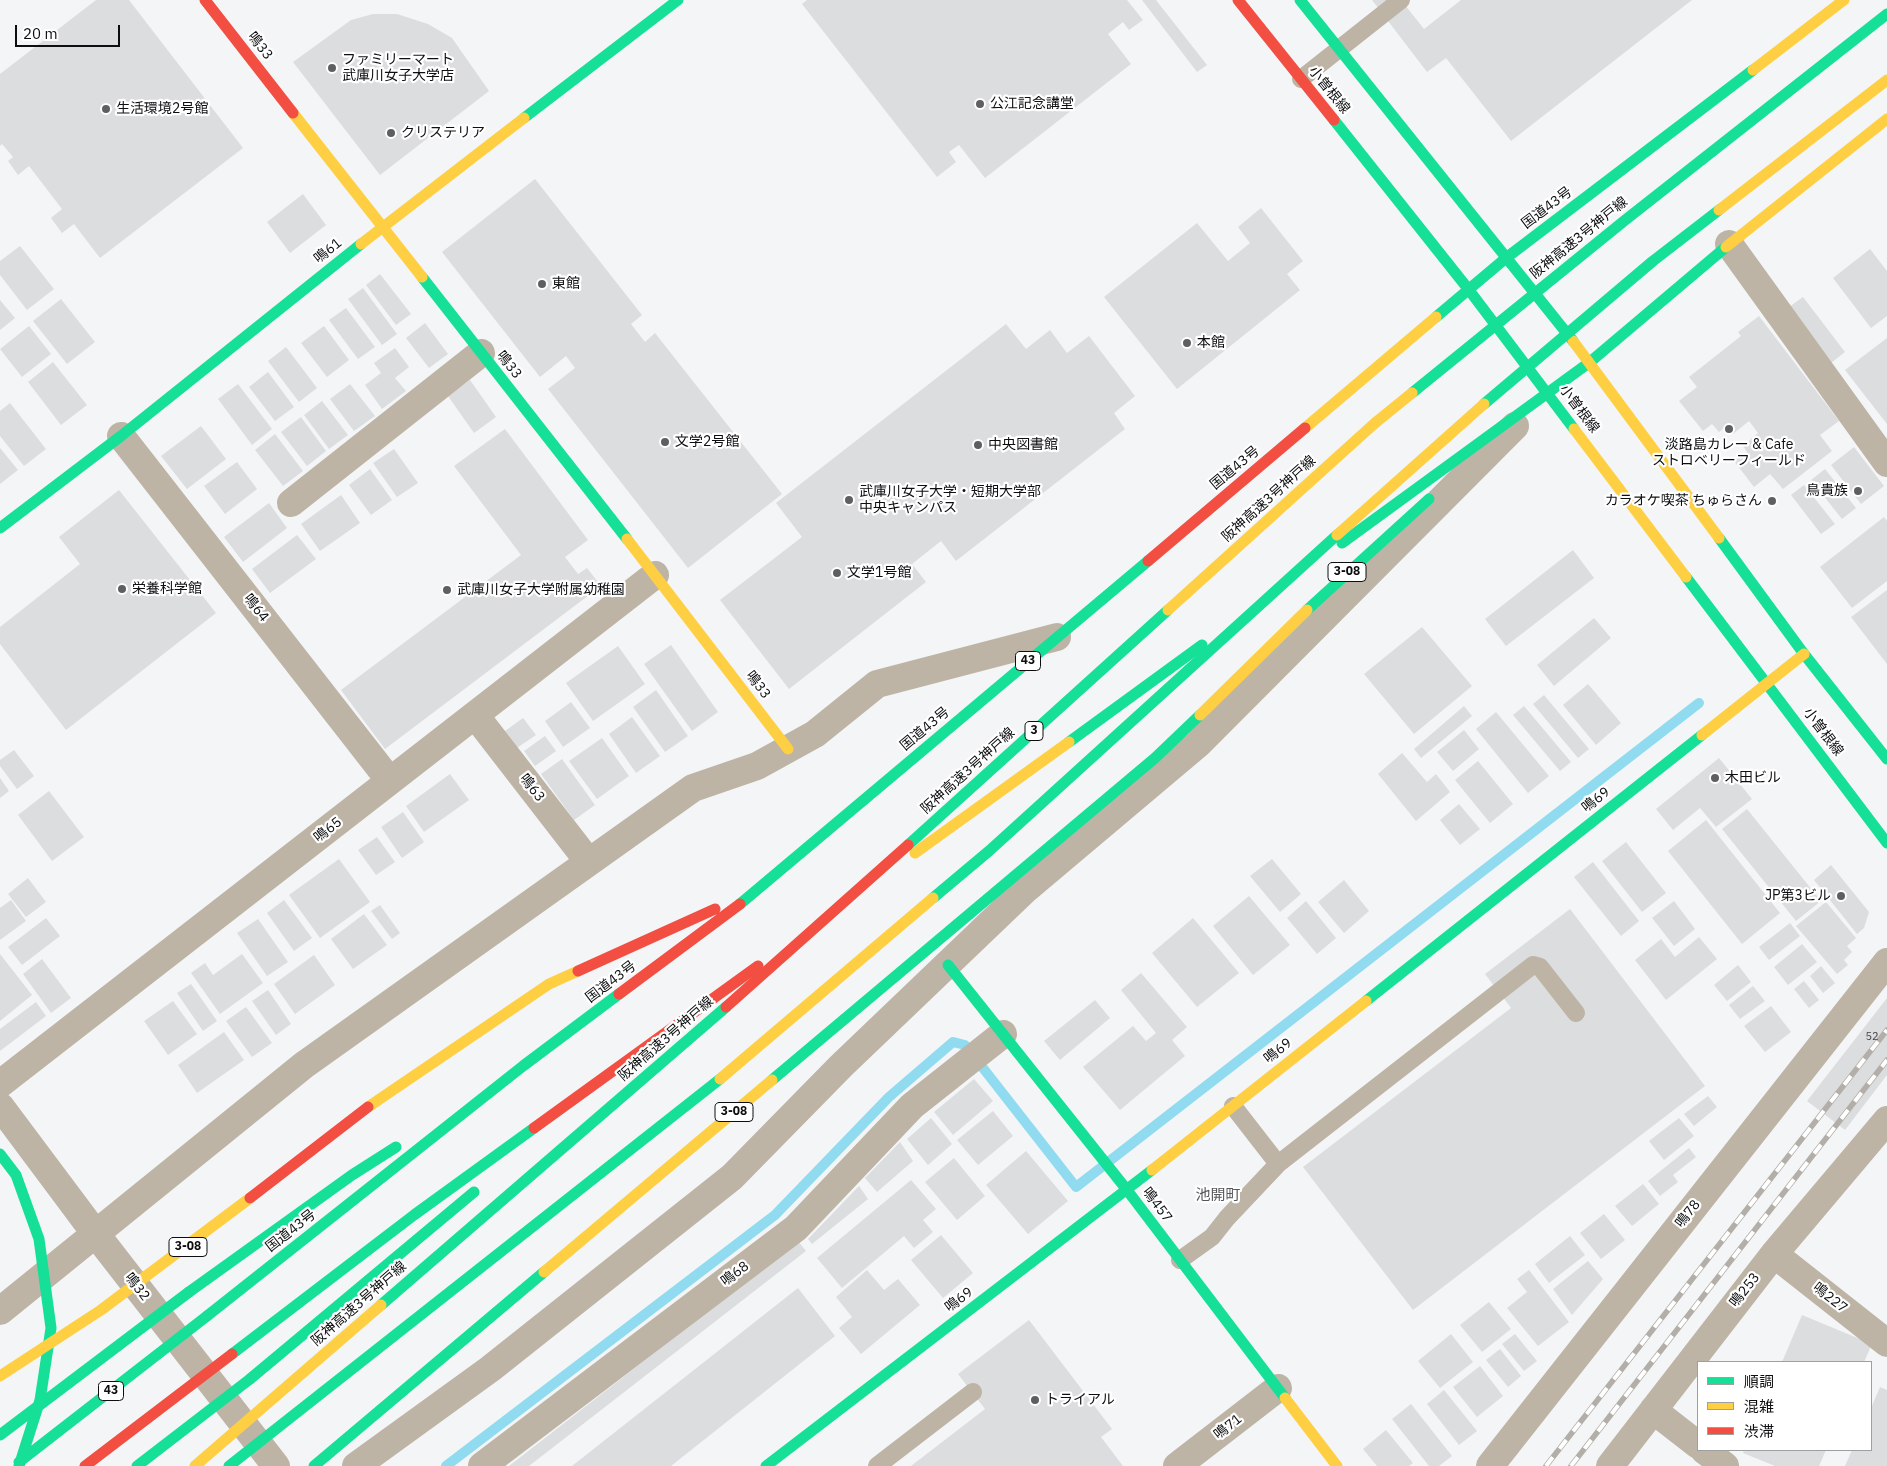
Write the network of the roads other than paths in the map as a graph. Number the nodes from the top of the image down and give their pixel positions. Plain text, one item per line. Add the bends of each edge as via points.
1 (205, 0) edge
2 (678, 0) edge
3 (1238, 0) edge
4 (1300, 0) edge
5 (1401, 0) edge
6 (1844, 0) edge
7 (1887, 14) edge
8 (1338, 49) junction
9 (1301, 80) junction
10 (1887, 80) edge
11 (1887, 119) edge
12 (382, 227) junction
13 (1729, 244) junction
14 (1506, 258) junction
15 (1469, 290) junction
16 (481, 353) junction
17 (1590, 362) junction
18 (1548, 394) junction
19 (121, 436) junction
20 (1887, 463) edge
21 (291, 503) dead end
22 (0, 528) edge
23 (655, 575) junction
24 (1057, 637) junction
25 (1804, 654) junction
26 (1767, 684) junction
27 (475, 715) junction
28 (788, 749) junction
29 (1887, 759) edge
30 (390, 781) junction
31 (1887, 843) edge
32 (588, 861) junction
33 (762, 887) junction
34 (1887, 962) edge
35 (948, 965) junction
36 (1576, 1012) dead end
37 (666, 1033) junction
38 (985, 1048) junction
39 (523, 1066) junction
40 (0, 1084) edge
41 (0, 1106) edge
42 (1232, 1106) junction
43 (1887, 1120) edge
44 (425, 1128) dead end
45 (409, 1138) dead end
46 (530, 1146) dead end
47 (0, 1154) edge
48 (1278, 1164) junction
49 (484, 1184) dead end
50 (1127, 1190) junction
51 (88, 1239) junction
52 (1774, 1254) junction
53 (1180, 1260) junction
54 (0, 1311) edge
55 (1887, 1343) edge
56 (0, 1376) edge
57 (1278, 1388) junction
58 (972, 1392) dead end
59 (1653, 1410) junction
60 (0, 1435) edge
61 (1697, 1444) edge
62 (1705, 1451) edge
63 (14, 1466) edge
64 (20, 1466) edge
65 (85, 1466) edge
66 (137, 1466) edge
67 (195, 1466) edge
68 (229, 1466) edge
69 (276, 1466) edge
70 (314, 1466) edge
71 (356, 1466) edge
72 (482, 1466) edge
73 (766, 1466) edge
74 (877, 1466) edge
75 (1177, 1466) edge
76 (1337, 1466) edge
77 (1490, 1466) edge
78 (1610, 1466) edge
79 (1725, 1466) edge

1 - 12 main road, 鳴33
2 - 12 main road, 鳴61
3 - 9 main road, 小曽根線
4 - 8 main road
5 - 8 lane
6 - 14 main road, 国道43号 / 43
7 - 67 main road, 阪神高速3号神戸線 / 3, bridge via 1375,423 786,956
8 - 9 lane
8 - 14 main road
9 - 15 main road, 小曽根線
10 - 68 main road, bridge via 1653,261 1432,448 989,851 725,1074
11 - 13 main road
12 - 16 main road, 鳴33
12 - 19 main road, 鳴61
13 - 17 main road
13 - 20 street
14 - 15 main road, 国道43号 / 43
14 - 17 main road
15 - 18 main road, 小曽根線
15 - 24 main road, 国道43号 / 43
16 - 21 street
16 - 23 main road, 鳴33
17 - 18 main road
17 - 25 main road
18 - 26 main road, 小曽根線
18 - 35 street via 1198,744 1026,889
18 - 37 main road
18 - 70 main road, 3-08 via 1350,569 1155,758
19 - 22 main road, 鳴61
19 - 30 street, 鳴64
23 - 27 street, 鳴65
23 - 28 main road, 鳴33
24 - 28 street via 878,684 815,734
24 - 33 main road, 国道43号 / 43
25 - 26 main road, 鳴69
25 - 29 main road
26 - 31 main road, 小曽根線
26 - 42 main road, 鳴69
27 - 30 street, 鳴65
27 - 32 street, 鳴63
28 - 32 street via 757,766 693,788
30 - 40 street, 鳴65
32 - 51 street via 304,1065
33 - 39 main road, 国道43号 / 43
33 - 56 main road, 3-08, bridge via 549,984 368,1107 178,1254 101,1310
34 - 77 street, 鳴78
35 - 38 main road, 鳴457
35 - 71 street via 841,1066 732,1177 490,1369
36 - 48 lane via 1540,967 1533,965
37 - 46 main road
37 - 65 main road, bridge via 414,1215
38 - 50 main road, 鳴457 via 1098,1154
38 - 72 street, 鳴68 via 912,1106 796,1228
39 - 44 main road
39 - 63 main road, 国道43号 / 43, bridge
41 - 51 street, 鳴32
42 - 48 lane
42 - 50 main road, 鳴69
43 - 52 street, 鳴253
45 - 60 main road, bridge via 189,1292
47 - 64 main road, bridge via 16,1175 39,1239 51,1328 40,1400
48 - 53 lane via 1212,1237
49 - 66 main road, bridge via 250,1379
50 - 53 main road, 鳴457
50 - 73 main road, 鳴69
51 - 54 street
51 - 69 street, 鳴32
52 - 55 street, 鳴227
52 - 59 street, 鳴253
53 - 57 main road, 鳴457
57 - 75 street, 鳴71
57 - 76 main road, 鳴457
58 - 74 lane
59 - 61 street
59 - 78 street, 鳴253
62 - 79 street

